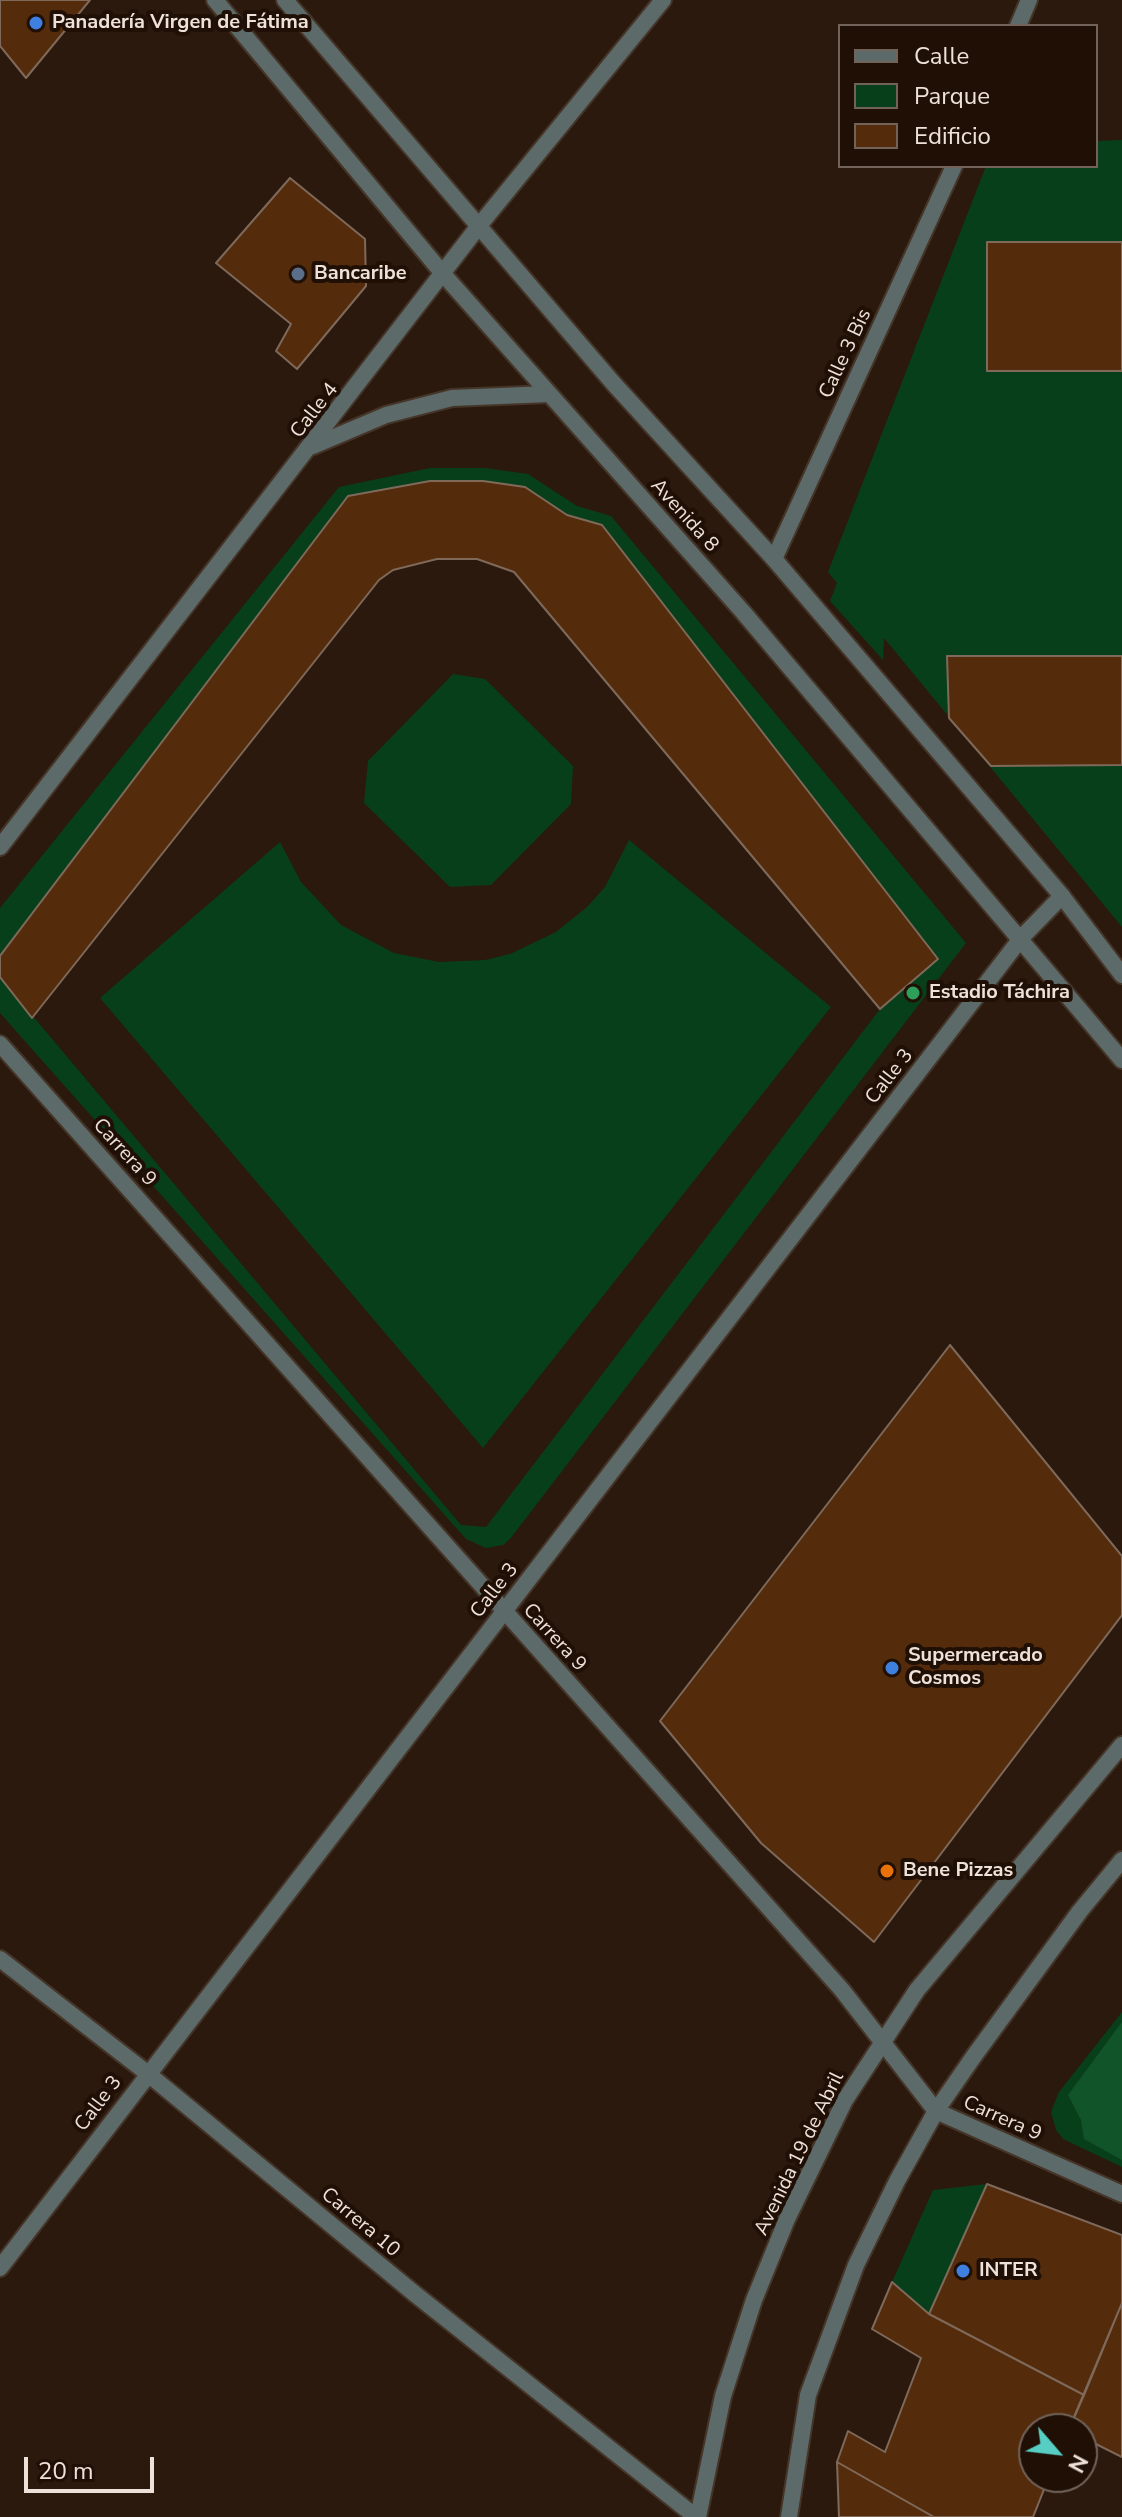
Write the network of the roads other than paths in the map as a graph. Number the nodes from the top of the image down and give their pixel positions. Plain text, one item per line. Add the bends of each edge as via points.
1 (215, 0) edge
2 (285, 0) edge
3 (663, 0) edge
4 (1029, 0) edge
5 (1019, 24) edge
6 (953, 168) edge
7 (478, 227) junction
8 (444, 275) junction
9 (549, 394) junction
10 (313, 446) junction
11 (774, 559) junction
12 (0, 847) edge
13 (1062, 896) junction
14 (1022, 937) junction
15 (1122, 975) edge
16 (0, 1044) edge
17 (1122, 1060) edge
18 (504, 1612) junction
19 (1122, 1745) edge
20 (1122, 1860) edge
21 (0, 1959) edge
22 (882, 2044) junction
23 (147, 2073) junction
24 (936, 2111) junction
25 (1122, 2194) edge
26 (0, 2268) edge
27 (697, 2517) edge
28 (789, 2517) edge

1 - 8 street, Avenida 8
2 - 7 street, Avenida 8
3 - 7 street, Calle 4
4 - 5 street
6 - 11 street, Calle 3 Bis
7 - 8 street, Calle 4
7 - 11 street, Avenida 8
8 - 9 street, Avenida 8
8 - 10 street, Calle 4
9 - 10 street via 452,398 386,415
9 - 14 street, Avenida 8
10 - 12 street, Calle 4
11 - 13 street, Avenida 8
13 - 14 street, Calle 3
13 - 15 street, Avenida 8
14 - 17 street, Avenida 8
14 - 18 street, Calle 3
16 - 18 street, Carrera 9
18 - 22 street, Carrera 9 via 842,1990
18 - 23 street, Calle 3
19 - 22 street, Avenida 19 de Abril via 917,1990
20 - 24 street
21 - 23 street, Carrera 10
22 - 24 street, Carrera 9
22 - 27 street, Avenida 19 de Abril via 845,2100 754,2300 723,2396
23 - 26 street, Calle 3
23 - 27 street, Carrera 10
24 - 25 street, Carrera 9
24 - 28 street via 856,2265 832,2326 808,2395

